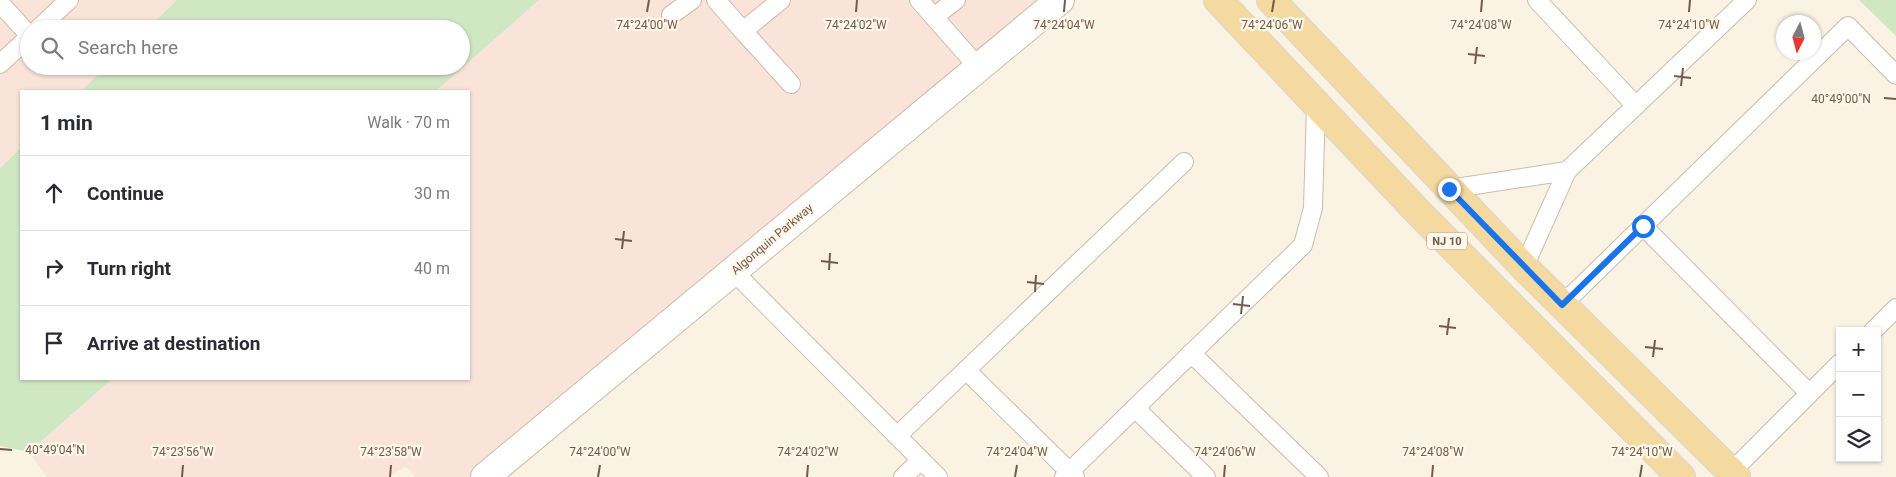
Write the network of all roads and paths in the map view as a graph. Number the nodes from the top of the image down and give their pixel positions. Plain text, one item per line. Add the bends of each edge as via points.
1 (69, 0) edge
2 (692, 0) edge
3 (716, 0) edge
4 (781, 0) edge
5 (919, 0) edge
6 (956, 0) edge
7 (1060, 0) edge
8 (1218, 0) edge
9 (1271, 0) edge
10 (1295, 0) edge
11 (1537, 0) edge
12 (1747, 0) edge
13 (0, 3) edge
14 (671, 15) dead end
15 (934, 17) junction
16 (48, 20) edge
17 (20, 26) edge
18 (743, 31) junction
19 (20, 45) edge
20 (1318, 51) junction
21 (0, 64) edge
22 (978, 67) junction
23 (1896, 75) edge
24 (791, 84) dead end
25 (1316, 105) junction
26 (1636, 106) junction
27 (1184, 162) dead end
28 (1567, 171) junction
29 (1449, 189) junction
30 (1643, 226) junction
31 (1524, 267) junction
32 (733, 271) junction
33 (1562, 305) junction
34 (1896, 308) edge
35 (1876, 327) edge
36 (1191, 353) junction
37 (1836, 367) edge
38 (966, 370) junction
39 (1809, 393) junction
40 (1135, 408) junction
41 (897, 436) junction
42 (921, 460) junction
43 (1733, 474) edge
44 (1069, 475) edge
45 (484, 477) edge
46 (903, 477) edge
47 (938, 477) edge
48 (1206, 477) edge
49 (1319, 477) edge
50 (1681, 477) edge

1 - 16 lane
2 - 14 lane
3 - 18 lane
4 - 18 lane
5 - 15 lane
6 - 15 lane
7 - 22 street, Algonquin Parkway
8 - 25 main road, NJ 10
9 - 20 main road, NJ 10
10 - 20 main road
11 - 26 lane
12 - 26 lane
13 - 17 lane
15 - 22 lane
18 - 24 lane
19 - 21 lane
20 - 29 main road, NJ 10
22 - 32 street, Algonquin Parkway
23 - 30 lane via 1848,26
25 - 36 lane via 1313,208 1303,245
25 - 50 main road, NJ 10
26 - 28 lane
27 - 38 lane
28 - 29 lane
28 - 31 lane
29 - 31 main road, NJ 10
30 - 33 lane
30 - 39 lane
31 - 33 main road, NJ 10
32 - 41 lane
32 - 45 street, Algonquin Parkway
33 - 43 main road, NJ 10
34 - 35 lane
36 - 40 lane
36 - 49 lane
37 - 39 lane
38 - 41 lane
38 - 44 lane
39 - 43 lane
40 - 44 lane
40 - 48 lane
41 - 42 lane
42 - 46 lane
42 - 47 lane

